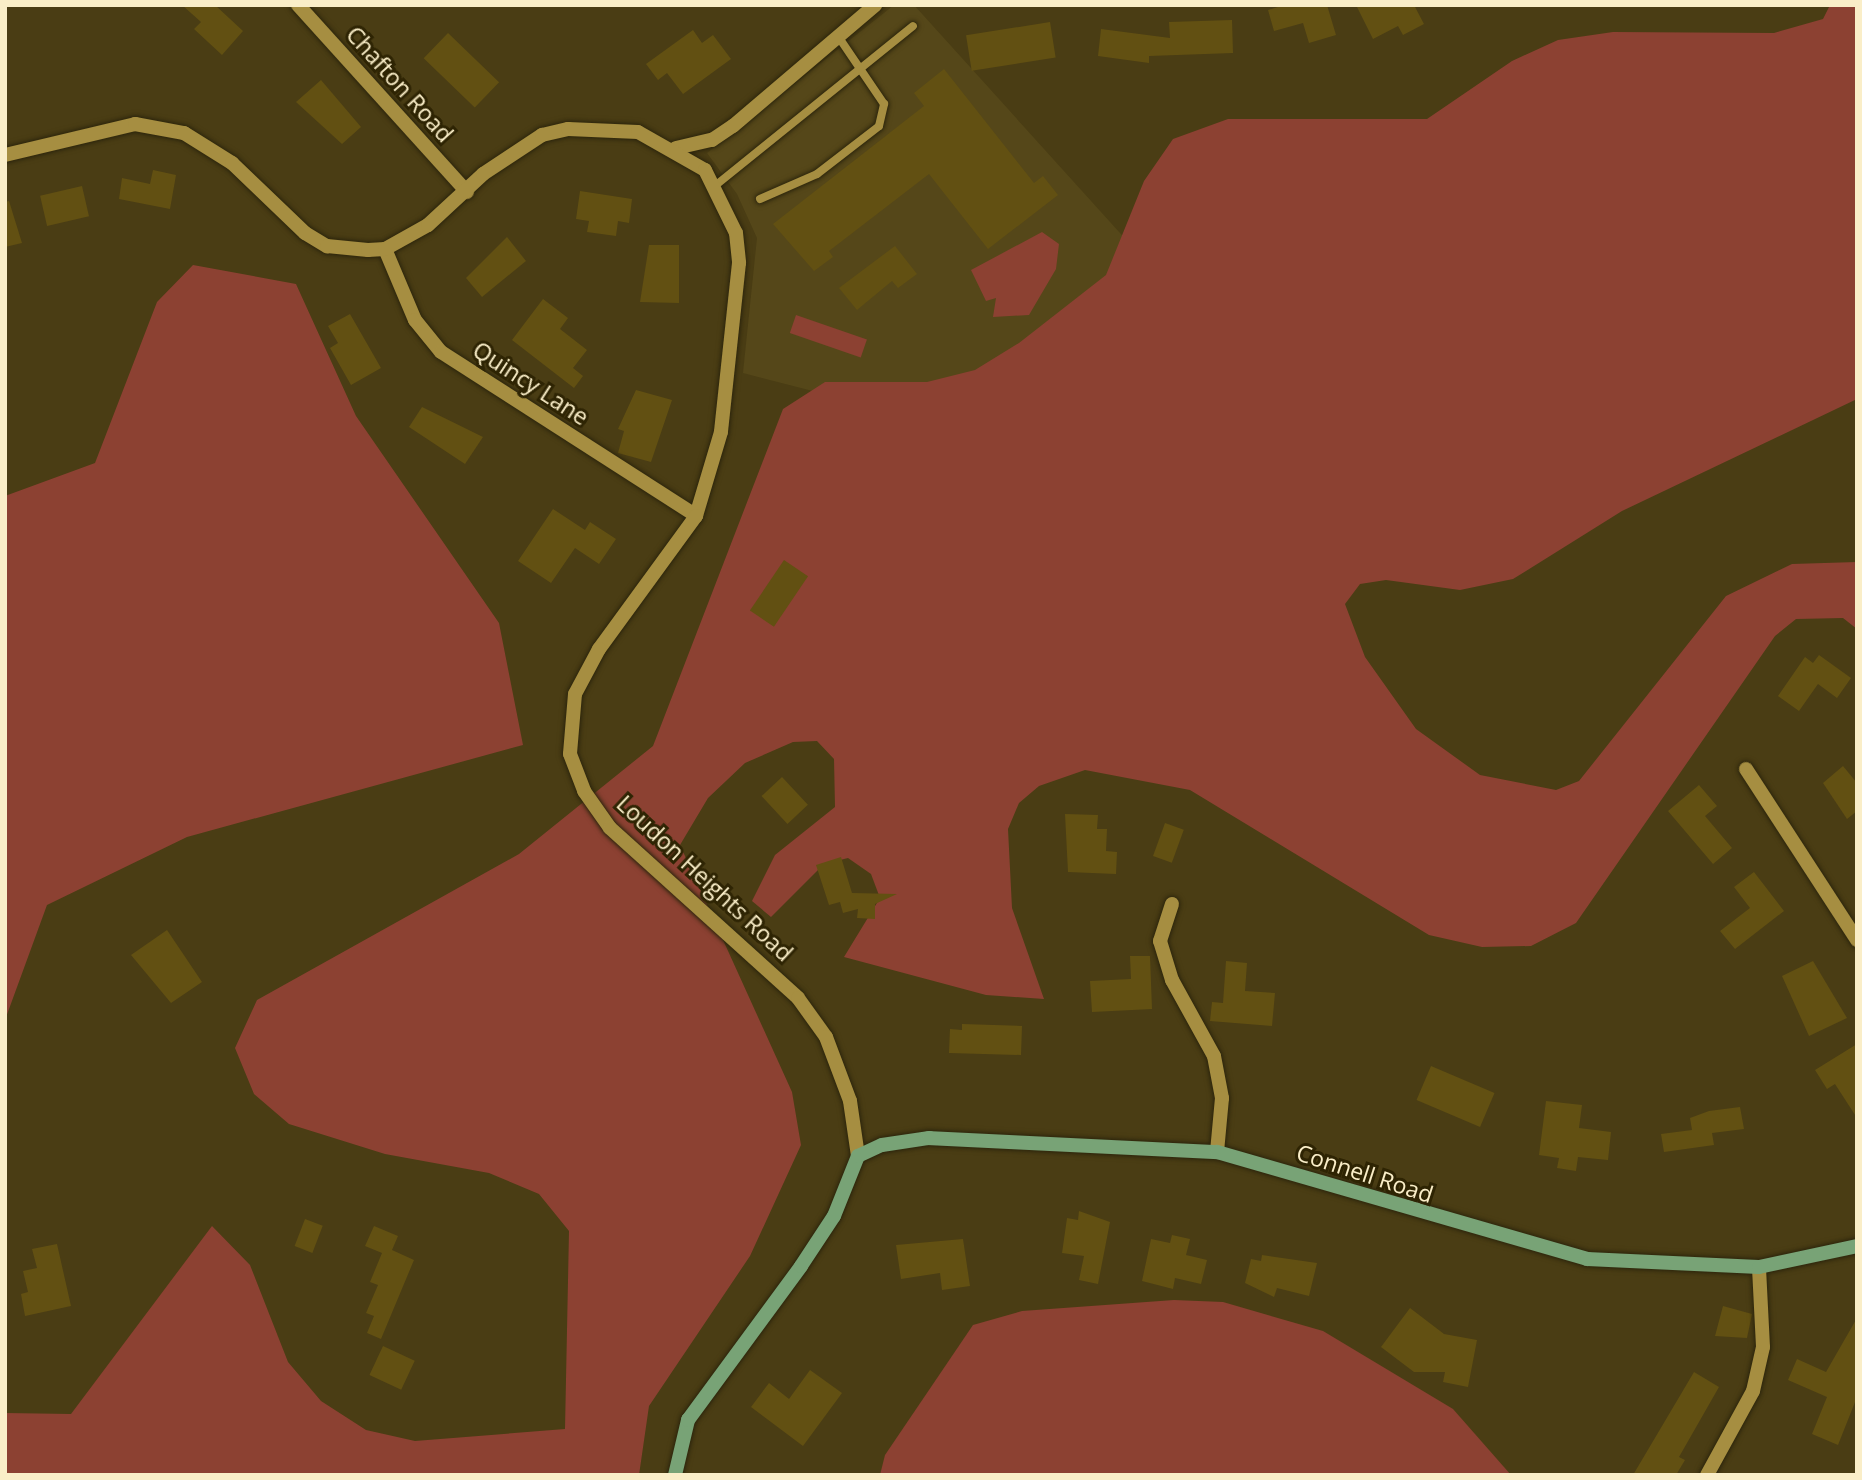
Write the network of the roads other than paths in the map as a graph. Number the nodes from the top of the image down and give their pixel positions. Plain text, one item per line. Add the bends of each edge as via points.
1 (298, 5) edge
2 (875, 5) edge
3 (913, 26) dead end
4 (840, 39) junction
5 (861, 68) junction
6 (676, 148) junction
7 (5, 155) edge
8 (716, 185) junction
9 (467, 192) junction
10 (760, 199) dead end
11 (385, 249) junction
12 (695, 516) junction
13 (1746, 769) dead end
14 (1172, 904) dead end
15 (1857, 940) edge
16 (1217, 1153) junction
17 (858, 1156) junction
18 (1857, 1246) edge
19 (1759, 1267) junction
20 (675, 1475) edge
21 (1707, 1475) edge

1 - 9 street, Chafton Road
2 - 4 street
3 - 5 lane
4 - 5 lane
4 - 6 street via 712,141
5 - 8 lane
5 - 10 lane via 884,104 879,126 817,174
6 - 8 street, Loudon Heights Road
6 - 9 street, Loudon Heights Road via 638,132 568,129 542,135 483,174
7 - 11 street via 135,124 184,133 232,163 327,246
8 - 12 street, Loudon Heights Road via 736,233 739,263 721,432
9 - 11 street, Loudon Heights Road
11 - 12 street, Quincy Lane via 415,320 441,352
12 - 17 street, Loudon Heights Road via 598,649 575,694 570,754 584,791 610,828 799,998 831,1049 850,1101
13 - 15 street
14 - 16 street via 1160,941 1172,980 1214,1056 1223,1098
16 - 17 main road, Connell Road via 929,1138 882,1145
16 - 19 main road, Connell Road via 1587,1259
17 - 20 main road via 834,1216 802,1266 688,1420
18 - 19 main road, Connell Road
19 - 21 street via 1763,1348 1753,1391

